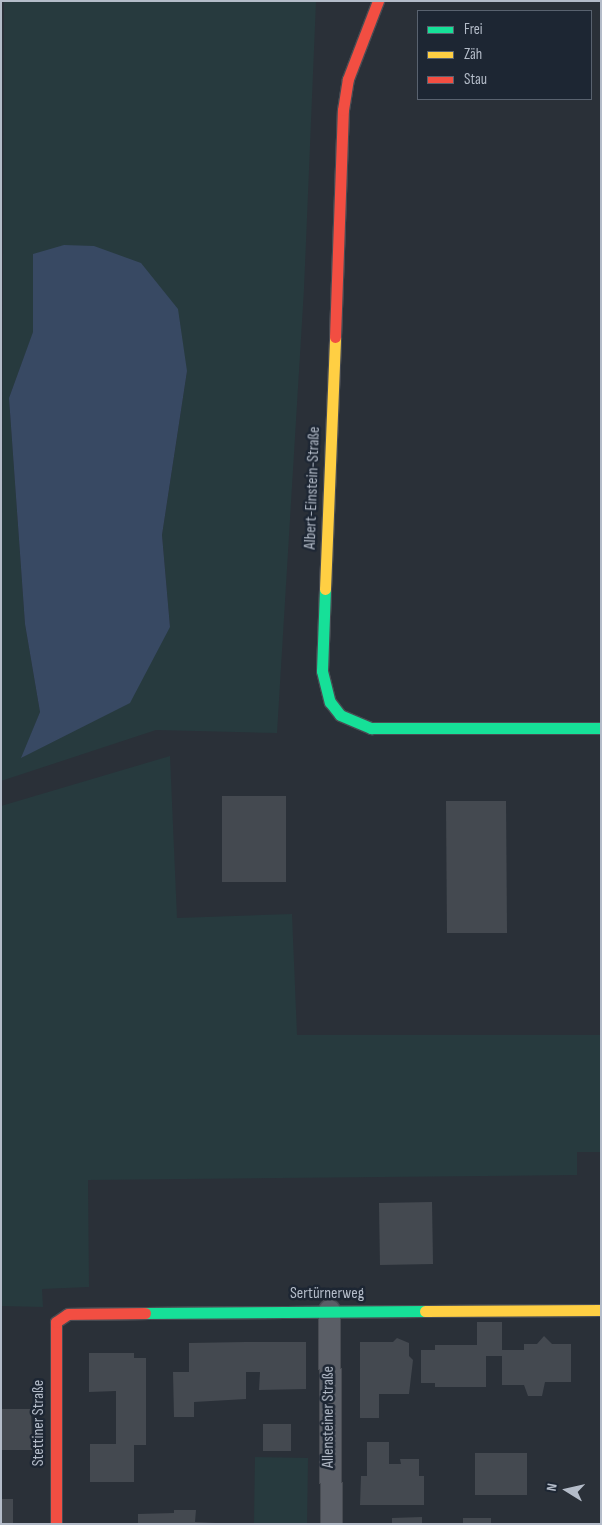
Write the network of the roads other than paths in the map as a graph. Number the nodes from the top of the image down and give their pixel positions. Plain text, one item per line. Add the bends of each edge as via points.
1 (378, 1) edge
2 (601, 728) edge
3 (329, 1310) junction
4 (601, 1310) edge
5 (601, 1321) edge
6 (56, 1322) joint
7 (56, 1524) edge
8 (331, 1524) edge

1 - 2 street, Albert-Einstein-Straße via 348,79 342,118 322,671 330,702 340,715 371,728
3 - 4 street, Sertürnerweg
3 - 6 street, Sertürnerweg via 68,1314
3 - 8 street, Allensteiner Straße
4 - 5 street
6 - 7 street, Stettiner Straße

